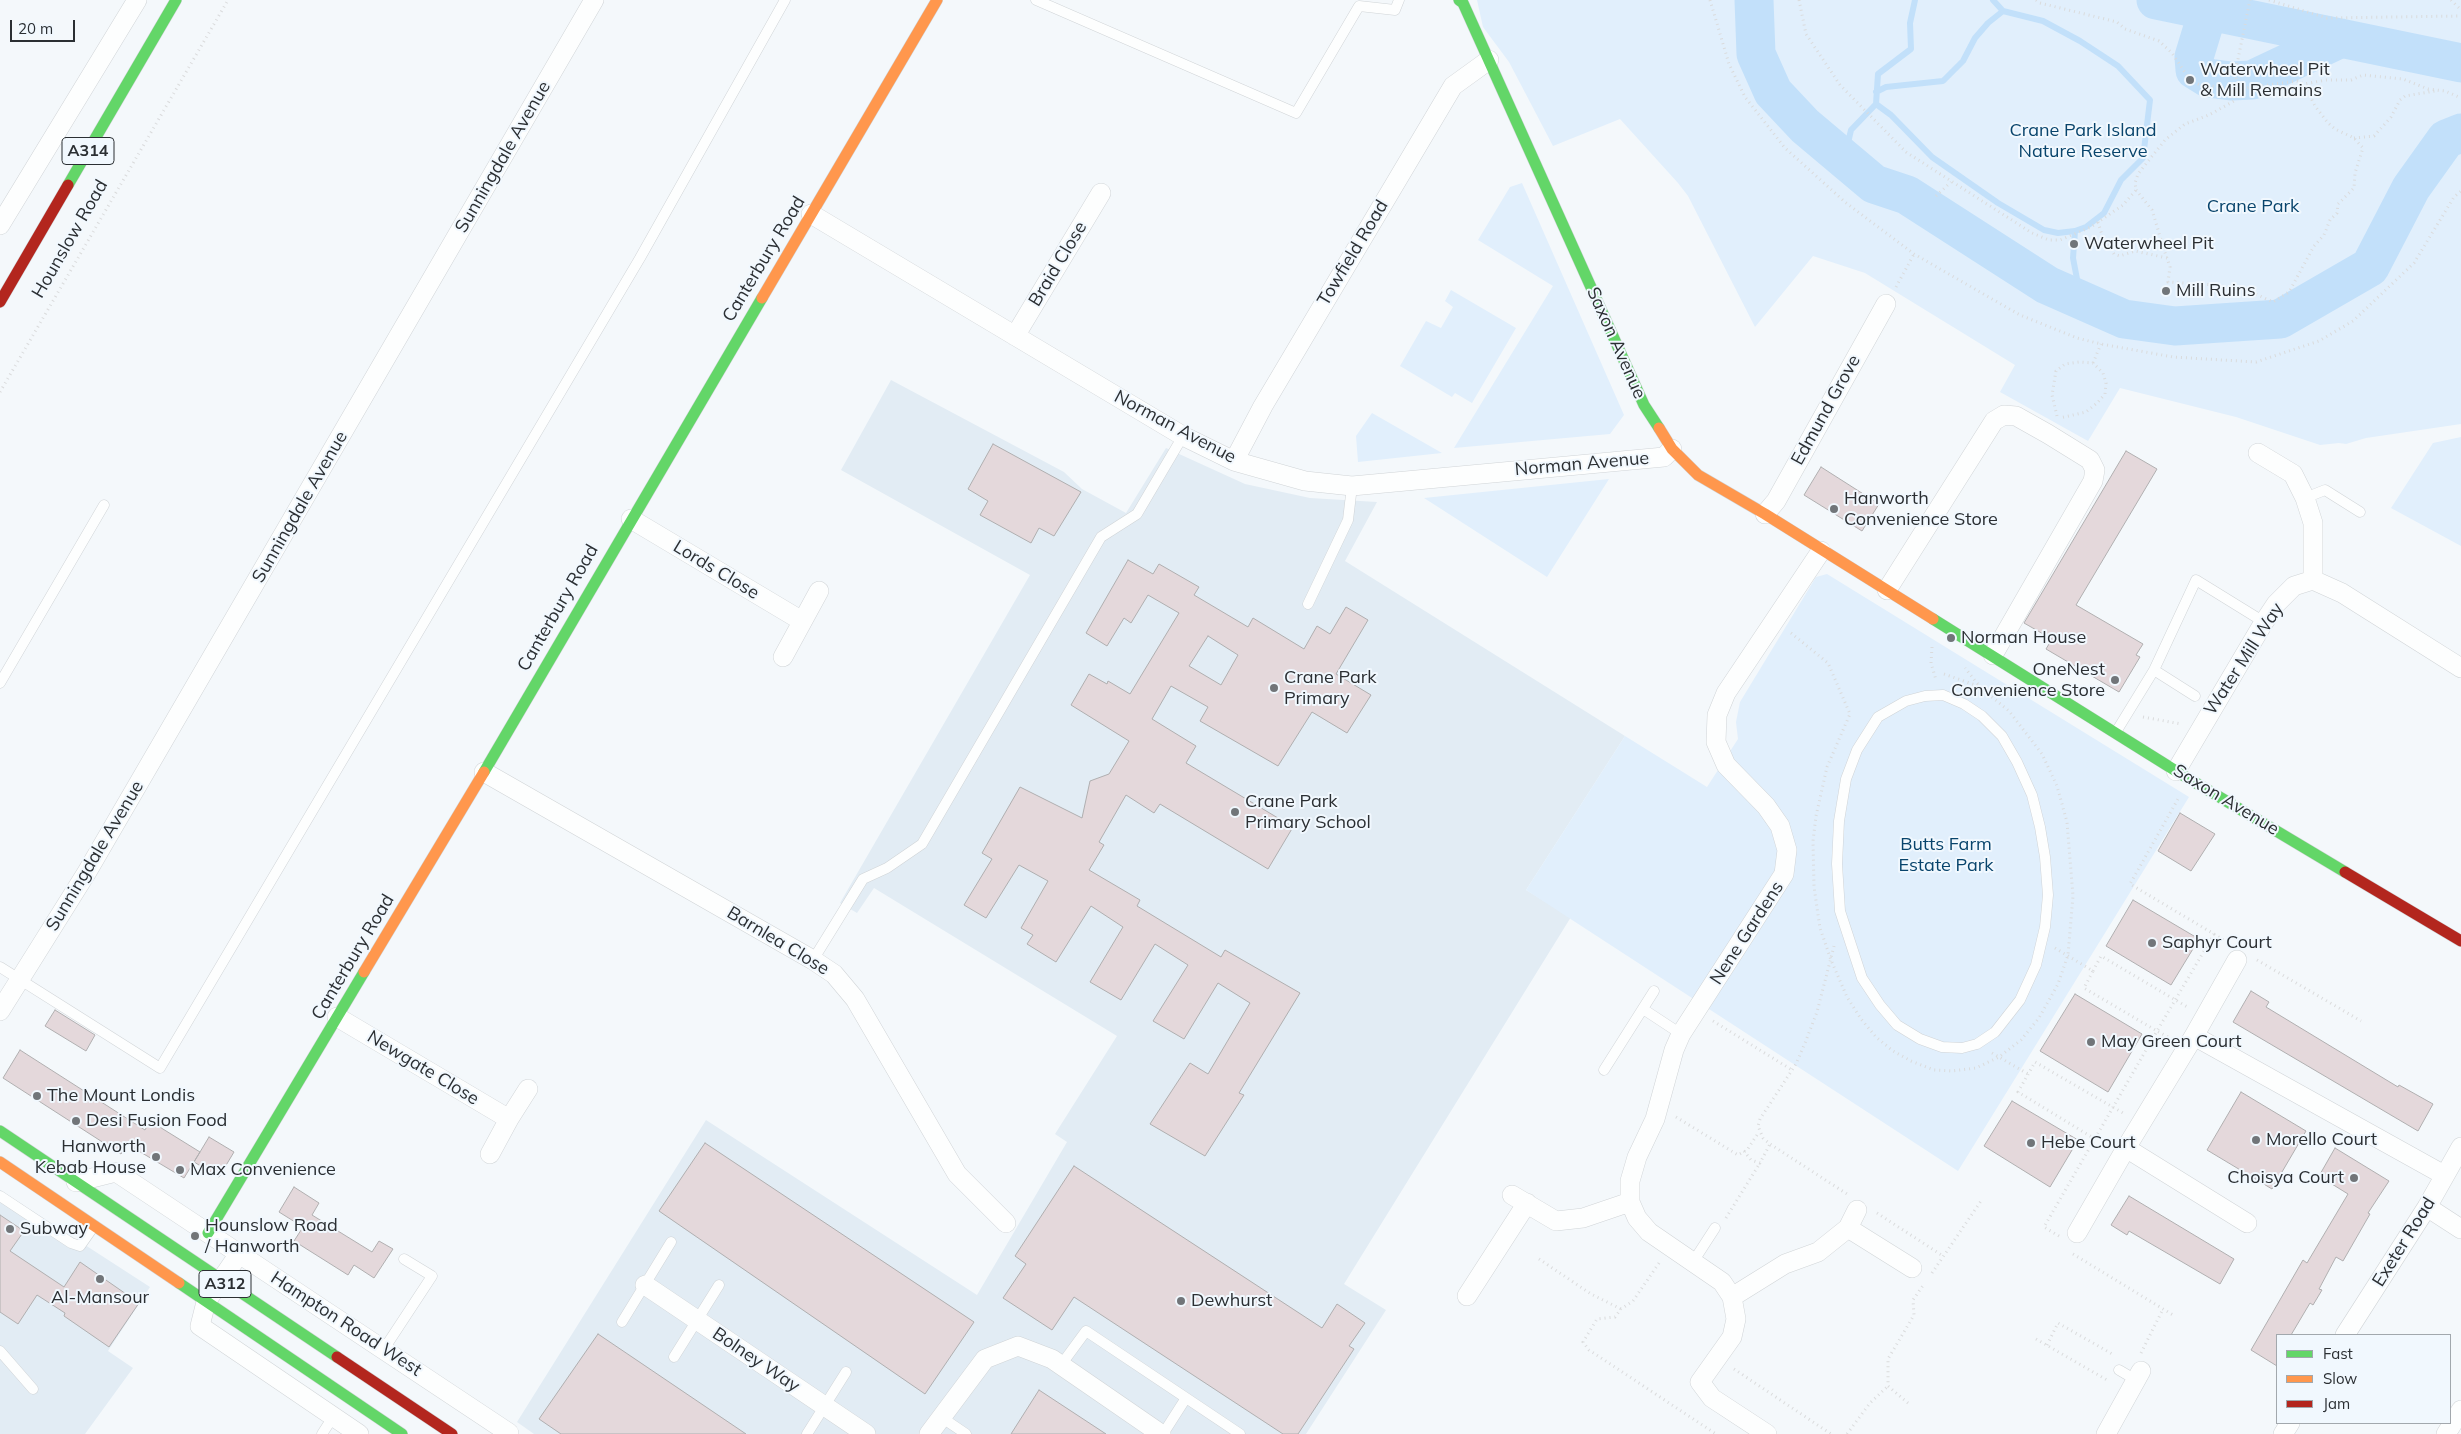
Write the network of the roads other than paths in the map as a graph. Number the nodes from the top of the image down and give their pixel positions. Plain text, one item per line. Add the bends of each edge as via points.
1 (137, 0) edge
2 (176, 0) edge
3 (594, 0) edge
4 (785, 0) edge
5 (937, 0) edge
6 (1036, 0) edge
7 (1398, 0) edge
8 (1459, 0) edge
9 (1490, 60) junction
10 (1101, 193) dead end
11 (811, 214) junction
12 (0, 224) edge
13 (0, 302) edge
14 (1886, 304) road end
15 (1015, 336) junction
16 (1183, 436) junction
17 (1672, 449) junction
18 (2258, 453) dead end
19 (1234, 461) junction
20 (1352, 486) junction
21 (2305, 498) junction
22 (104, 505) dead end
23 (2360, 512) dead end
24 (1765, 514) junction
25 (631, 519) junction
26 (1821, 550) junction
27 (2312, 580) junction
28 (1887, 590) junction
29 (819, 591) dead end
30 (1308, 604) dead end
31 (802, 621) junction
32 (2264, 622) junction
33 (1993, 655) junction
34 (783, 657) dead end
35 (2461, 668) edge
36 (2154, 670) junction
37 (0, 683) edge
38 (2195, 696) dead end
39 (2115, 733) junction
40 (484, 772) junction
41 (2183, 775) junction
42 (2461, 941) edge
43 (2242, 955) road end
44 (813, 960) junction
45 (0, 968) edge
46 (20, 979) junction
47 (1654, 991) dead end
48 (1643, 1009) junction
49 (0, 1011) edge
50 (337, 1017) junction
51 (1681, 1034) junction
52 (2191, 1042) junction
53 (1976, 1044) joint
54 (1604, 1070) dead end
55 (528, 1089) dead end
56 (509, 1119) junction
57 (0, 1131) edge
58 (2461, 1147) edge
59 (2126, 1148) junction
60 (490, 1154) dead end
61 (0, 1162) edge
62 (2444, 1175) junction
63 (76, 1182) junction
64 (0, 1196) edge
65 (1630, 1202) junction
66 (1860, 1205) road end
67 (2427, 1207) junction
68 (2247, 1222) dead end
69 (1006, 1223) dead end
70 (94, 1226) junction
71 (1715, 1228) road end
72 (1848, 1228) junction
73 (2461, 1229) edge
74 (208, 1233) junction
75 (2074, 1238) road end
76 (670, 1242) dead end
77 (240, 1254) junction
78 (404, 1259) dead end
79 (1693, 1262) junction
80 (1912, 1268) dead end
81 (220, 1281) junction
82 (645, 1285) junction
83 (719, 1285) dead end
84 (1467, 1296) dead end
85 (1732, 1297) junction
86 (206, 1302) junction
87 (697, 1320) junction
88 (622, 1322) dead end
89 (2347, 1334) edge
90 (384, 1349) junction
91 (0, 1351) edge
92 (674, 1357) dead end
93 (1061, 1365) junction
94 (2118, 1370) dead end
95 (846, 1372) dead end
96 (2135, 1382) joint
97 (33, 1390) dead end
98 (1186, 1398) junction
99 (824, 1406) junction
100 (2461, 1410) edge
101 (333, 1416) junction
102 (942, 1417) junction
103 (509, 1433) edge
104 (322, 1434) edge
105 (359, 1434) edge
106 (402, 1434) edge
107 (452, 1434) edge
108 (807, 1434) edge
109 (866, 1434) edge
110 (929, 1434) edge
111 (966, 1434) edge
112 (1162, 1434) edge
113 (1240, 1434) edge
114 (1767, 1434) edge
115 (2106, 1434) edge
116 (2446, 1434) edge

1 - 12 street
2 - 13 street, Hounslow Road / A314
3 - 46 street, Sunningdale Avenue via 88,872
4 - 46 lane via 640,258 160,1068
5 - 11 street, Canterbury Road
6 - 7 lane via 1296,113 1359,6 1395,10
8 - 9 street, Saxon Avenue
9 - 17 street, Saxon Avenue via 1644,404
9 - 19 street, Towfield Road via 1453,86 1263,406
10 - 15 street, Braid Close
11 - 15 street, Norman Avenue
11 - 25 street, Canterbury Road
14 - 24 street, Edmund Grove via 1776,501
15 - 16 street, Norman Avenue
16 - 19 street, Norman Avenue
16 - 44 lane via 1137,514 1101,537 922,844 888,868 863,879
17 - 20 street, Norman Avenue via 1659,457
17 - 24 street, Saxon Avenue via 1698,475
18 - 21 street via 2293,474
19 - 20 street, Norman Avenue via 1305,482
20 - 30 lane via 1348,520
21 - 23 lane via 2325,490
21 - 27 street via 2313,523
22 - 37 lane
24 - 26 street, Saxon Avenue
25 - 31 street, Lords Close
25 - 40 street, Canterbury Road
26 - 28 street, Saxon Avenue
26 - 51 street, Nene Gardens via 1726,693 1717,715 1716,742 1726,766 1766,806 1780,826 1787,850 1784,874
27 - 32 street, Water Mill Way via 2294,586
27 - 35 street via 2342,593
28 - 33 street, Saxon Avenue
28 - 33 street via 1994,421 2004,415 2016,416 2048,434 2090,460 2095,470 2093,481
29 - 31 street
31 - 34 street
32 - 36 lane via 2196,580
32 - 41 street, Water Mill Way via 2199,729
33 - 39 street, Saxon Avenue
36 - 38 lane
36 - 39 lane
39 - 41 street, Saxon Avenue
40 - 44 street, Barnlea Close
40 - 50 street, Canterbury Road
41 - 42 street, Saxon Avenue
43 - 52 street
44 - 69 street, Barnlea Close via 834,974 855,998 958,1174
45 - 46 lane
46 - 49 street, Sunningdale Avenue
47 - 48 lane
48 - 51 lane
48 - 54 lane
50 - 56 street, Newgate Close
50 - 74 street, Canterbury Road
51 - 65 street, Nene Gardens via 1655,1119 1632,1173
52 - 59 street
52 - 62 street
53 - 53 lane via 1962,1048 1942,1047 1920,1039 1897,1024 1862,978 1840,911 1839,821 1846,779 1857,750 1878,717 1906,701 1925,696 1940,695 1970,708 2002,736 2032,796 2045,856 2048,895 2036,964 2020,1000 1995,1032
55 - 56 street
56 - 60 street
57 - 63 street, Hampton Road West / A312
58 - 62 street, Exeter Road
59 - 68 street
59 - 75 street
61 - 70 street, A312
62 - 67 street, Exeter Road
63 - 74 street, Hampton Road West via 116,1172
63 - 81 street, Hampton Road West / A312
64 - 70 lane via 70,1244 80,1246
65 - 79 street via 1637,1218 1649,1232
65 - 84 street via 1582,1218 1556,1222 1519,1199
66 - 72 street
67 - 73 street
67 - 89 street, Exeter Road
70 - 86 street, A312
71 - 79 lane
72 - 80 street
72 - 85 street via 1818,1252 1785,1264
74 - 77 street, Hampton Road West
76 - 82 lane
77 - 81 street
77 - 90 street, Hampton Road West
78 - 90 lane via 432,1276
79 - 85 street via 1722,1282
81 - 86 street
81 - 107 street, Hampton Road West / A312
82 - 87 street, Bolney Way
82 - 88 lane
83 - 87 lane
85 - 114 street via 1736,1319 1732,1337 1700,1382 1712,1398
86 - 101 street via 200,1326
86 - 106 street, A312
87 - 92 lane
87 - 99 street, Bolney Way
90 - 103 street, Hampton Road West
91 - 97 lane
93 - 98 lane via 1086,1331
93 - 102 street via 1018,1346 985,1359
93 - 112 street
94 - 96 lane
95 - 99 lane
96 - 115 street
98 - 112 lane
98 - 113 lane
99 - 108 lane
99 - 109 street, Bolney Way
100 - 116 street
101 - 104 lane
101 - 105 street
102 - 110 street
102 - 111 lane

